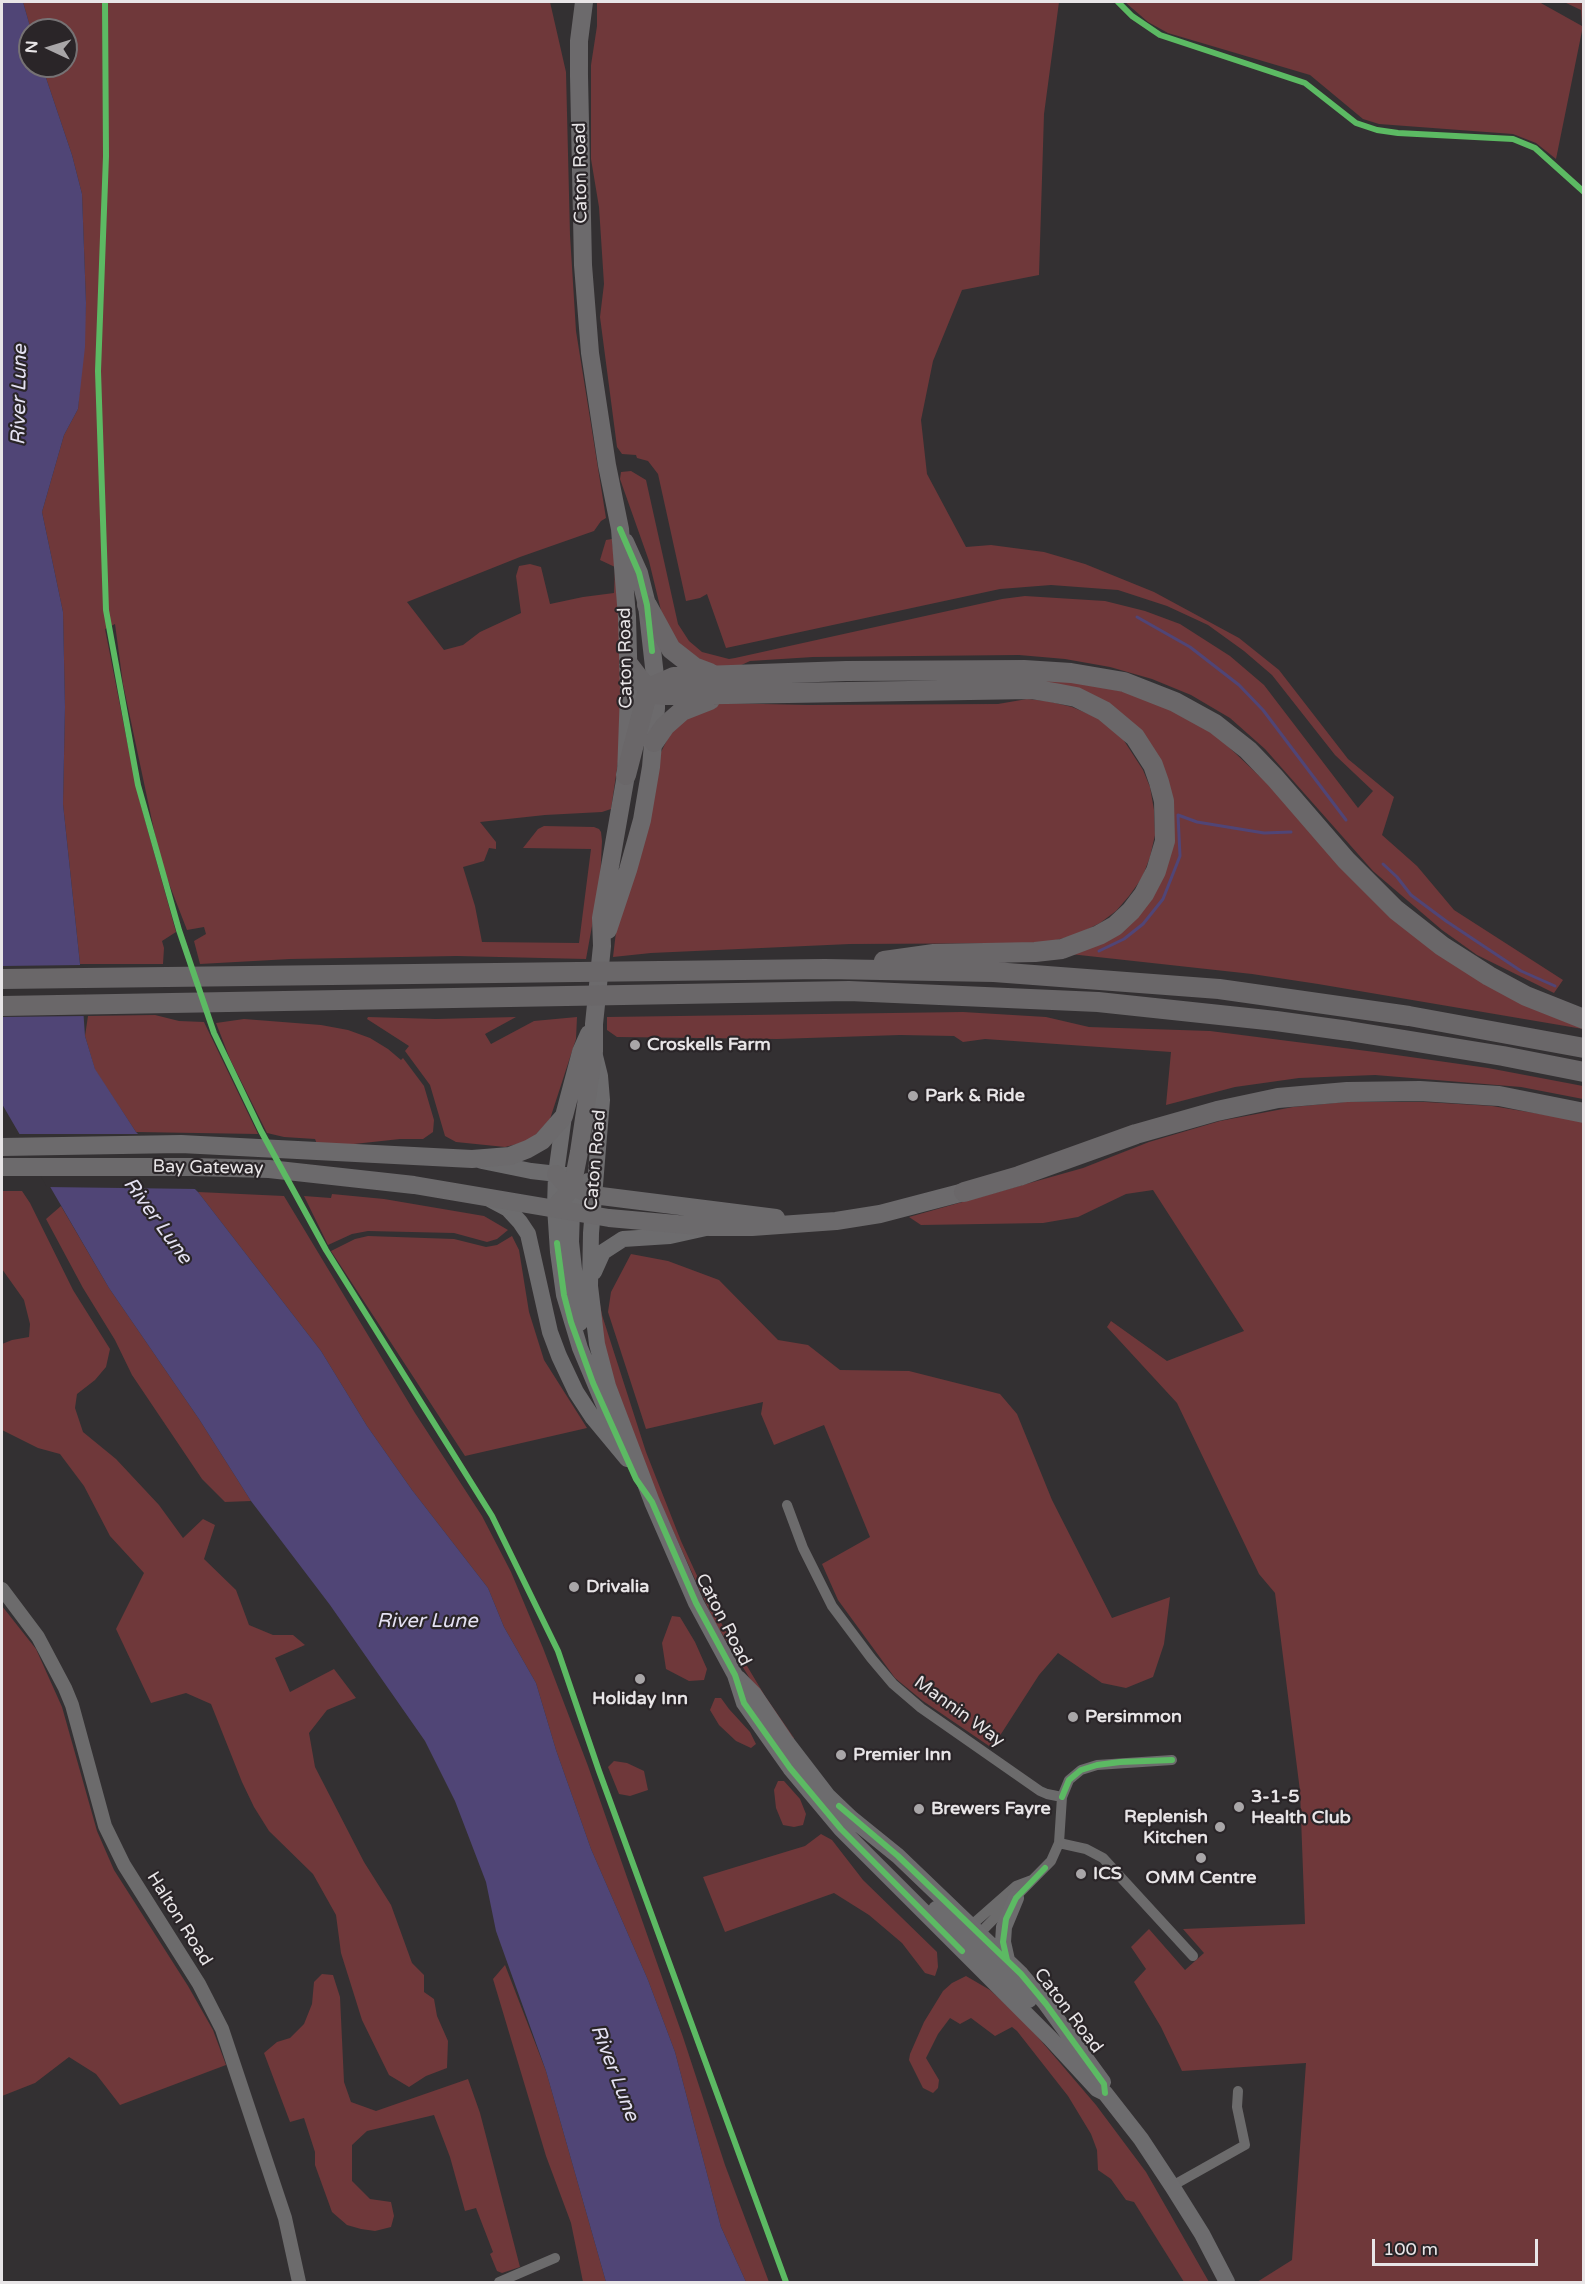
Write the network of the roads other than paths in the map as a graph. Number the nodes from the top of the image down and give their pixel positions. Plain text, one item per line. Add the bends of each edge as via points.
1 (584, 2) edge
2 (620, 530) junction
3 (647, 605) junction
4 (629, 665) junction
5 (715, 675) junction
6 (654, 689) junction
7 (724, 696) junction
8 (654, 742) junction
9 (626, 775) junction
10 (602, 946) junction
11 (825, 969) junction
12 (2, 979) edge
13 (2, 1006) edge
14 (1584, 1019) edge
15 (594, 1024) junction
16 (1584, 1048) edge
17 (1584, 1072) edge
18 (1584, 1113) edge
19 (564, 1116) junction
20 (2, 1147) edge
21 (472, 1159) junction
22 (2, 1168) edge
23 (556, 1174) junction
24 (582, 1186) junction
25 (964, 1192) joint
26 (487, 1197) junction
27 (563, 1209) junction
28 (591, 1215) junction
29 (811, 1224) junction
30 (710, 1227) junction
31 (590, 1286) junction
32 (627, 1460) junction
33 (652, 1502) junction
34 (787, 1505) dead end
35 (2, 1589) edge
36 (1172, 1760) dead end
37 (1062, 1797) junction
38 (834, 1811) junction
39 (1059, 1842) junction
40 (1035, 1879) junction
41 (1016, 1898) junction
42 (967, 1938) junction
43 (1193, 1956) dead end
44 (1007, 1960) junction
45 (1238, 2091) dead end
46 (1105, 2093) junction
47 (1172, 2186) junction
48 (555, 2258) dead end
49 (299, 2283) edge
50 (499, 2283) edge
51 (1227, 2283) edge

1 - 2 highway, Caton Road via 579,41 582,254 600,416
2 - 3 highway, Caton Road via 639,573
2 - 4 highway, Caton Road
3 - 5 highway via 671,649 693,667
3 - 6 highway, Caton Road
4 - 6 highway via 642,682
4 - 9 highway, Caton Road
5 - 6 highway via 674,677
5 - 14 highway via 1024,670 1113,680 1151,692 1215,724 1248,750 1346,860 1396,910 1442,946 1526,996
6 - 7 highway
6 - 8 highway, Caton Road
6 - 9 highway via 644,701
7 - 8 highway via 682,711
7 - 11 highway via 1031,689 1076,697 1104,711 1120,723 1153,765 1166,822 1165,841 1144,894 1115,926 1062,950 934,954
8 - 10 highway, Caton Road via 642,820
9 - 10 highway, Caton Road via 601,918
10 - 15 highway, Caton Road
11 - 12 highway
11 - 16 highway via 994,972 1219,989 1409,1016
13 - 17 highway via 849,992 1098,1002 1349,1031
15 - 19 highway, Caton Road via 581,1052
15 - 24 highway, Caton Road
18 - 25 highway via 1499,1096 1420,1090 1278,1098 1136,1134
19 - 21 highway, Caton Road via 542,1141 528,1149 510,1156
19 - 23 main road, Caton Road
20 - 21 highway, Bay Gateway via 181,1144
21 - 23 main road
22 - 26 highway, Bay Gateway via 269,1169
23 - 24 highway via 565,1184
23 - 27 main road, Caton Road
24 - 27 highway
24 - 28 main road, Caton Road
24 - 29 highway
25 - 29 highway via 879,1214
26 - 27 highway, Bay Gateway
26 - 32 main road via 508,1209 528,1234 559,1356 593,1418
27 - 28 highway, Bay Gateway
27 - 32 main road, Caton Road via 558,1252 564,1295 580,1348
28 - 30 highway, Bay Gateway
28 - 31 main road, Caton Road
29 - 30 highway, Bay Gateway
30 - 31 main road via 670,1236 623,1239 603,1252
31 - 33 main road, Caton Road via 597,1344 608,1386
32 - 33 main road, Caton Road
33 - 38 main road, Caton Road via 696,1603 735,1675 754,1694
34 - 37 street, Mannin Way via 832,1606 894,1684 921,1708 1040,1791
35 - 49 street, Halton Road via 38,1637 65,1688 105,1826 123,1865 199,1984 222,2030 285,2218
36 - 37 street via 1120,1762 1081,1770 1069,1780
37 - 39 street
38 - 42 main road, Caton Road via 860,1850
38 - 42 main road, Caton Road via 881,1842 890,1863 908,1884
39 - 40 street via 1051,1861
39 - 43 street via 1103,1858
40 - 41 street
40 - 42 street via 1016,1886
41 - 42 street
41 - 44 main road via 1004,1927
42 - 44 main road, Caton Road
42 - 46 main road, Caton Road via 1020,1990 1042,2016 1050,2038
44 - 46 main road, Caton Road via 1046,2004 1104,2084
45 - 47 street via 1237,2107 1245,2145
46 - 47 main road, Caton Road
47 - 51 main road, Caton Road
48 - 50 street

